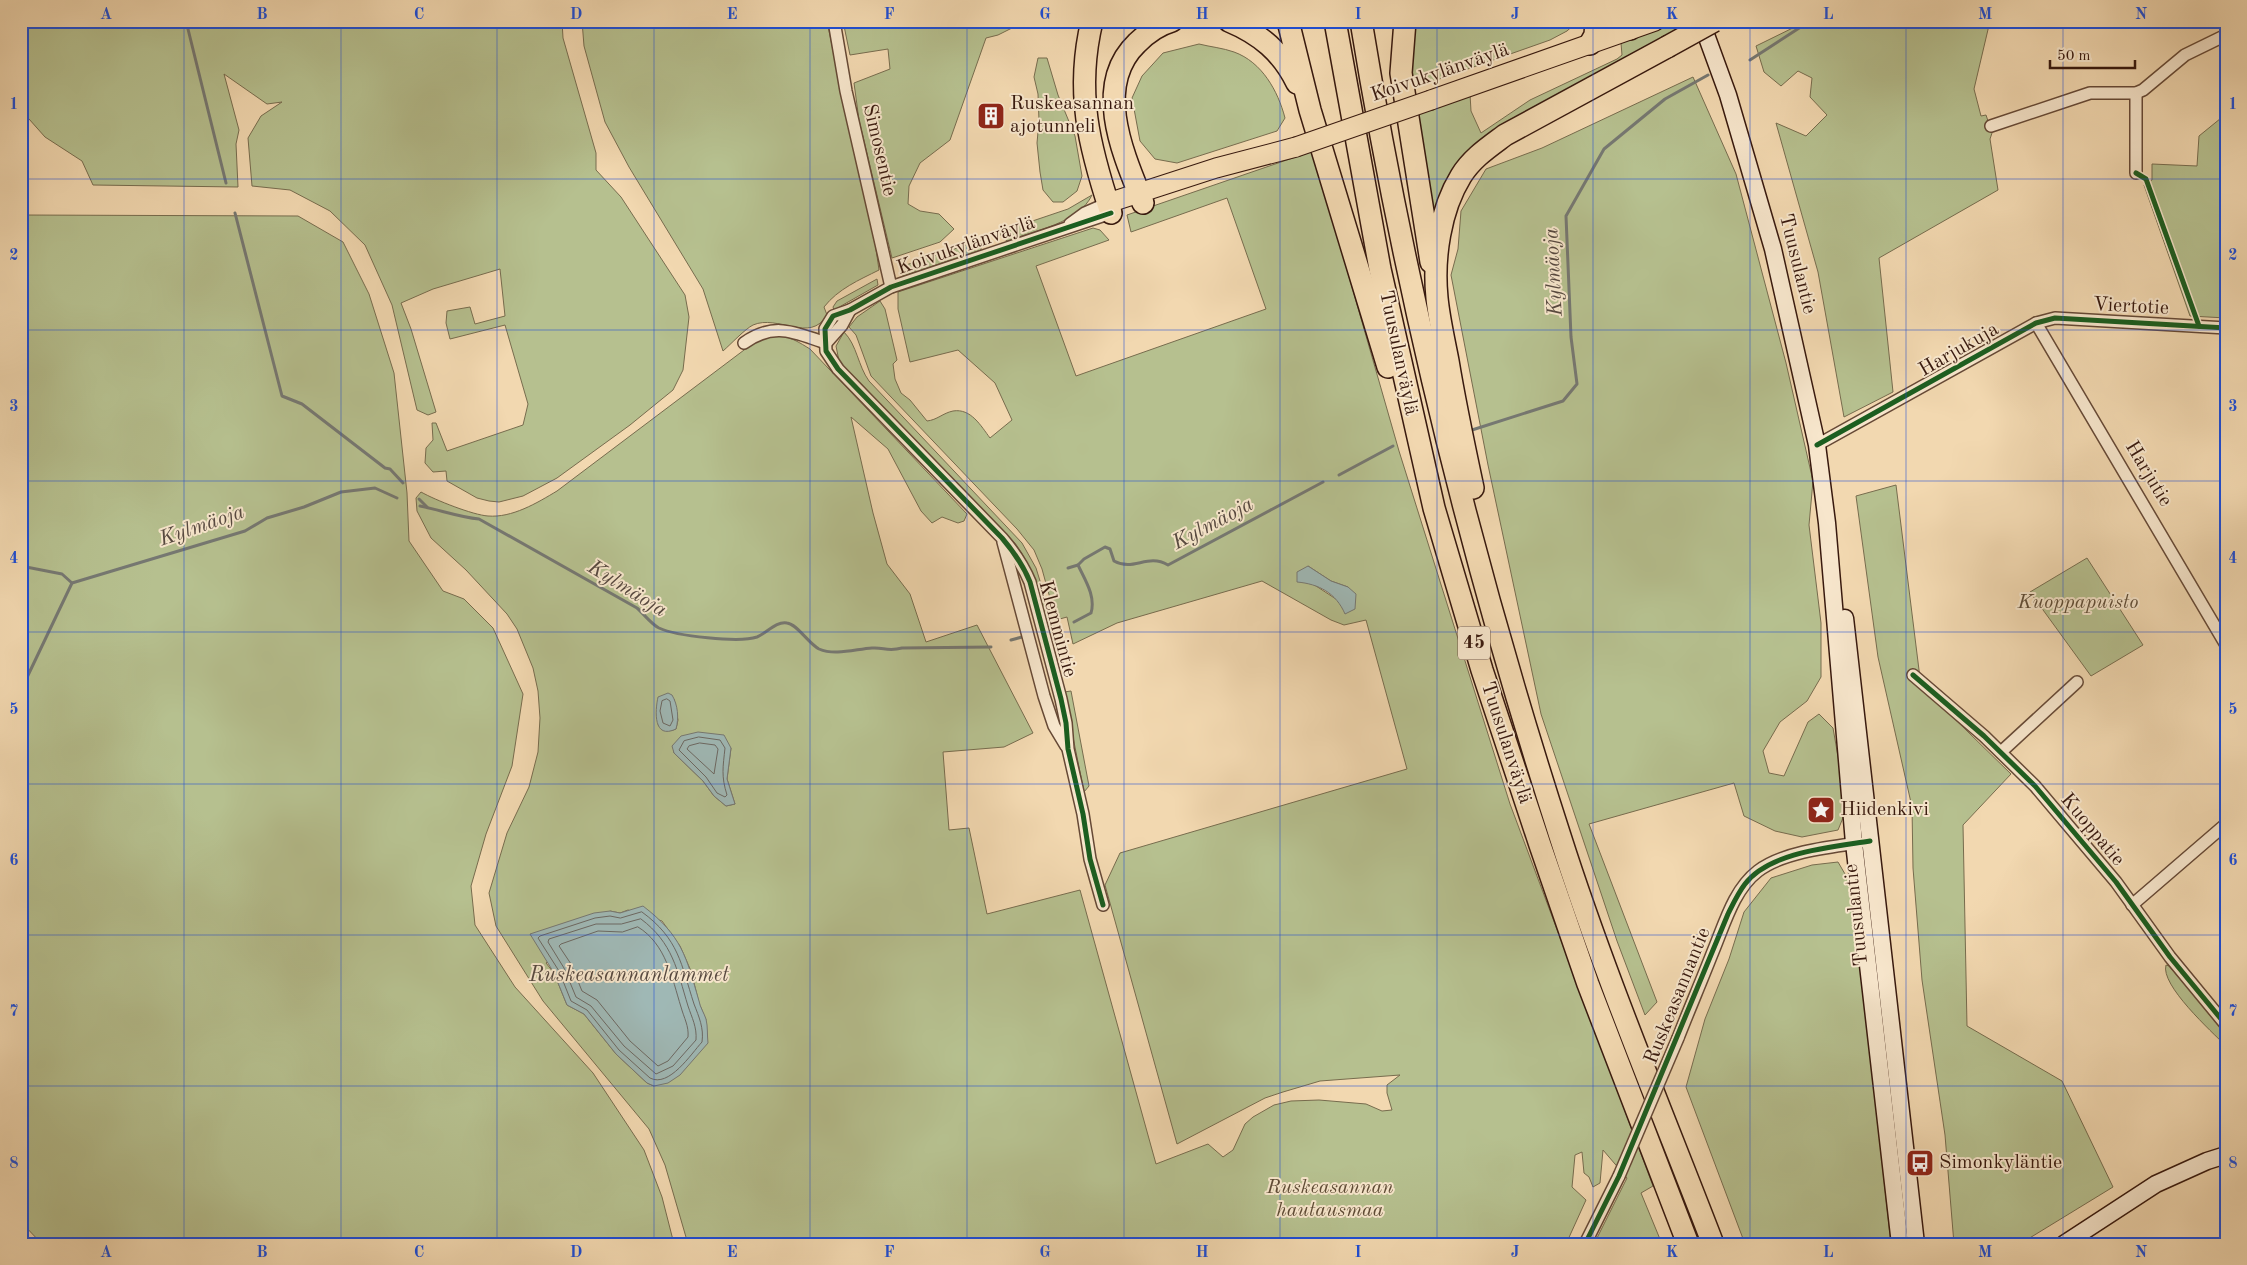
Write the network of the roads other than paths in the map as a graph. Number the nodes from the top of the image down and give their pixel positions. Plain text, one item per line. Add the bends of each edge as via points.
1 (834, 21) edge
2 (1092, 21) edge
3 (1172, 21) edge
4 (1229, 21) edge
5 (1288, 21) edge
6 (1335, 21) edge
7 (1361, 21) edge
8 (1396, 21) edge
9 (1405, 21) edge
10 (1596, 21) edge
11 (1655, 21) edge
12 (1701, 21) edge
13 (1714, 21) edge
14 (1629, 25) edge
15 (2226, 35) edge
16 (1590, 44) junction
17 (1401, 73) junction
18 (2136, 93) junction
19 (1310, 110) junction
20 (1991, 126) dead end
21 (2136, 174) dead end
22 (1141, 198) junction
23 (1110, 208) junction
24 (891, 287) junction
25 (1437, 297) junction
26 (2036, 323) junction
27 (2226, 328) edge
28 (744, 343) dead end
29 (826, 343) junction
30 (1817, 446) junction
31 (1434, 508) junction
32 (2226, 645) edge
33 (1507, 660) junction
34 (1913, 675) dead end
35 (2076, 682) dead end
36 (2002, 752) junction
37 (2226, 824) edge
38 (1862, 842) junction
39 (1102, 905) dead end
40 (2132, 905) junction
41 (2226, 1025) edge
42 (2226, 1156) edge
43 (1585, 1244) edge
44 (1688, 1244) edge
45 (1713, 1244) edge
46 (1900, 1244) edge
47 (1916, 1244) edge
48 (2064, 1244) edge

1 - 24 street, Simosentie via 846,91
2 - 23 highway via 1085,66 1085,115
3 - 22 highway via 1147,34 1131,49 1121,67 1114,91 1114,116 1121,146
4 - 19 highway via 1259,36 1274,48 1288,66
5 - 19 highway
6 - 31 highway, Tuusulanväylä / 45 via 1380,269
7 - 33 highway, Tuusulanväylä / 45 via 1408,272 1471,535
8 - 17 highway
9 - 17 highway
10 - 16 highway
11 - 14 main road, Koivukylänväylä
12 - 30 main road, Tuusulantie via 1728,95 1773,249
13 - 25 highway, bridge via 1512,131 1481,153 1462,175 1442,224 1437,258
14 - 16 main road, Koivukylänväylä
15 - 18 street via 2185,55
16 - 22 main road, Koivukylänväylä, bridge via 1296,147 1219,178
17 - 25 highway
18 - 20 street via 2090,92
18 - 21 street
19 - 31 highway
22 - 23 main road, Koivukylänväylä
23 - 24 street, Koivukylänväylä via 1085,213 1060,230
24 - 29 street, Koivukylänväylä via 833,316 825,329
25 - 33 highway via 1453,394
26 - 27 street, Viertotie via 2055,318
26 - 30 street, Harjukuja
26 - 32 street, Harjutie
28 - 29 street via 779,329
29 - 39 street, Klemmintie via 826,351 838,369 1002,538 1044,696 1054,726 1068,749
30 - 38 main road, Tuusulantie via 1841,586
31 - 44 highway, Tuusulanväylä / 45 via 1482,670 1546,863 1588,984
33 - 45 highway, Tuusulanväylä / 45 via 1560,838
34 - 36 street, Kuoppatie
35 - 36 street
36 - 40 street, Kuoppatie via 2075,831
37 - 40 street
38 - 43 street, Ruskeasannantie, bridge via 1773,862 1757,871 1745,884 1728,914 1619,1176
38 - 46 main road, Tuusulantie
38 - 47 main road, Tuusulantie
40 - 41 street, Kuoppatie
42 - 48 main road via 2156,1184

